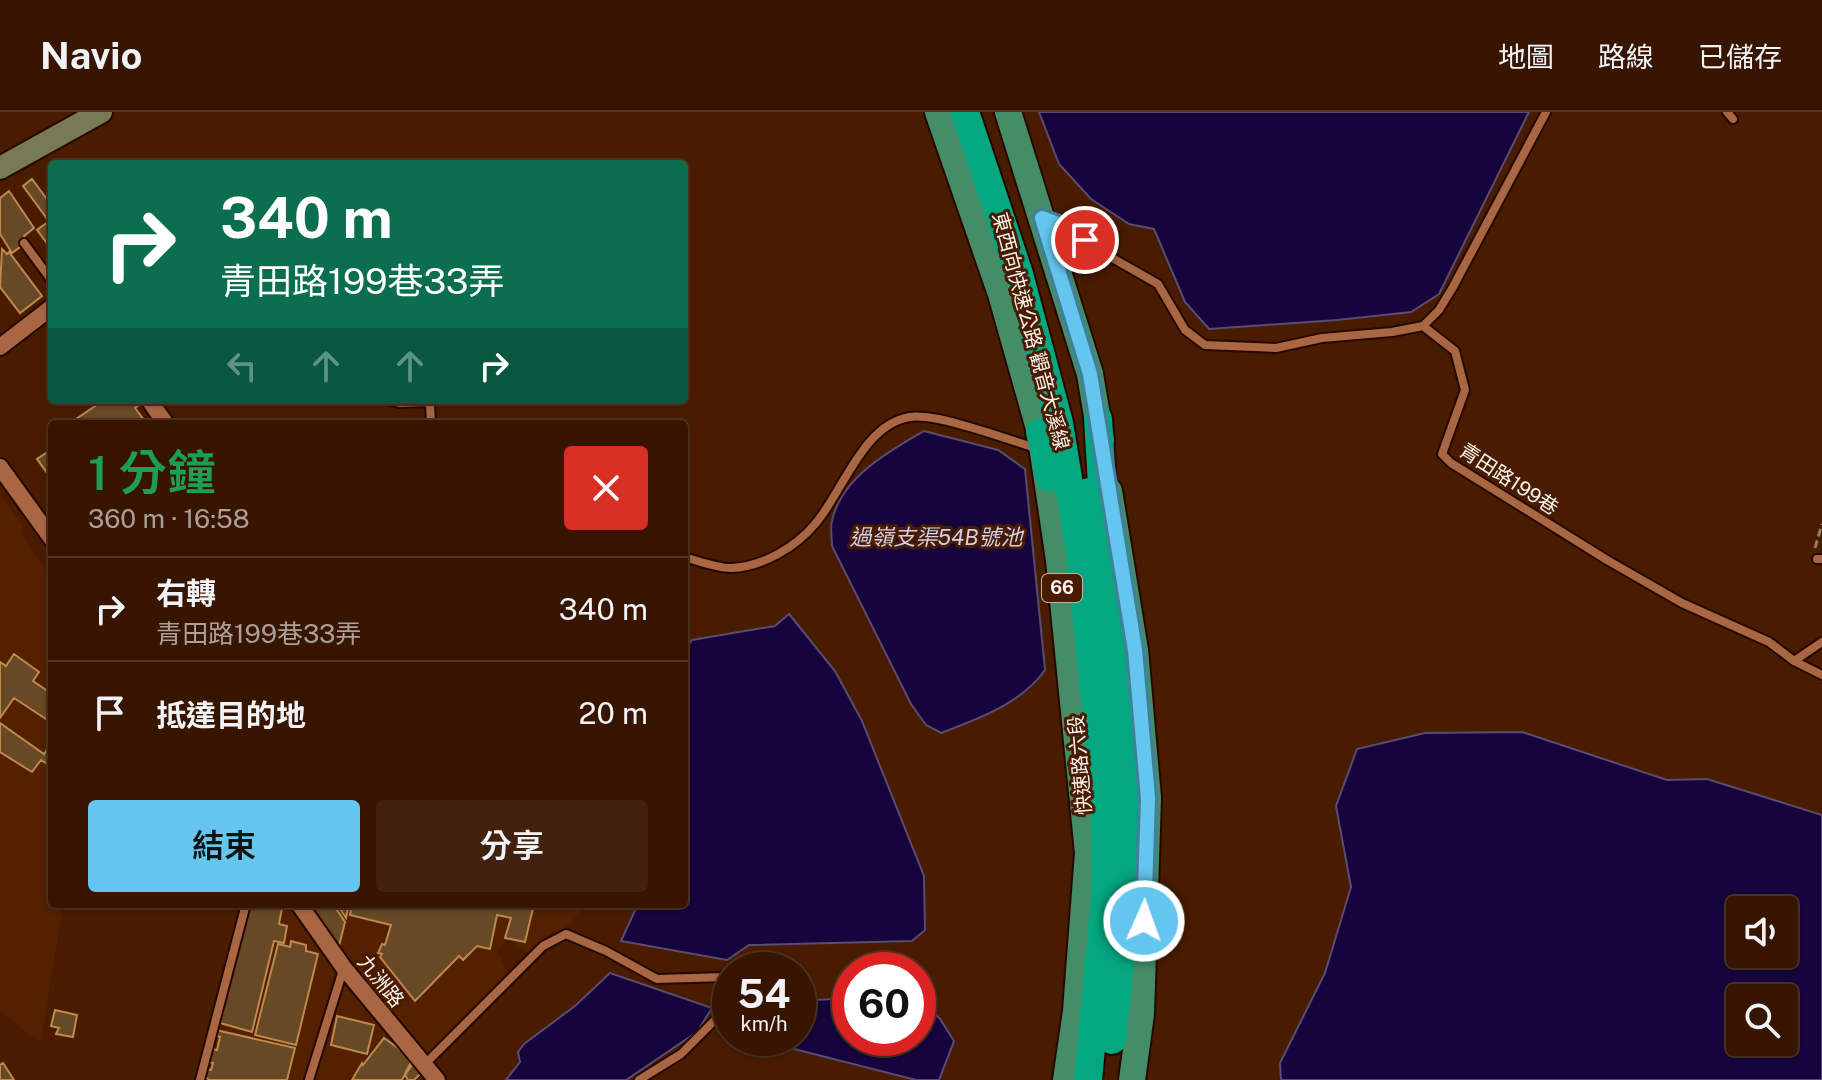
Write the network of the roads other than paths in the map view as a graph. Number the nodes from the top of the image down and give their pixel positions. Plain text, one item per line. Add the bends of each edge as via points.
1 (101, 112) edge
2 (938, 112) edge
3 (965, 112) edge
4 (985, 112) edge
5 (1008, 112) edge
6 (1546, 112) edge
7 (0, 168) edge
8 (1042, 218) junction
9 (24, 243) dead end
10 (48, 276) edge
11 (48, 310) edge
12 (1423, 326) junction
13 (0, 347) edge
14 (1098, 419) junction
15 (1041, 441) junction
16 (2, 475) edge
17 (48, 534) edge
18 (688, 558) edge
19 (1822, 642) edge
20 (1794, 661) junction
21 (1102, 662) junction
22 (1822, 675) edge
23 (245, 908) edge
24 (302, 908) edge
25 (344, 968) junction
26 (424, 1065) junction
27 (200, 1080) edge
28 (309, 1080) edge
29 (437, 1080) edge
30 (639, 1080) edge
31 (1066, 1080) edge
32 (1088, 1080) edge
33 (1107, 1080) edge
34 (1132, 1080) edge

1 - 7 street
2 - 15 main road, 快速路六段 / 66 via 1001,294
3 - 21 highway, 東西向快速公路 觀音大溪線 / 66 via 1019,274 1059,423
4 - 21 highway, 東西向快速公路 觀音大溪線 / 66 via 1065,379 1100,545
5 - 8 main road
6 - 12 lane via 1453,287
8 - 12 lane via 1069,228 1158,284 1185,330 1205,345 1276,348
8 - 14 main road via 1090,374
9 - 10 lane
11 - 13 street
12 - 20 lane, 青田路199巷 via 1455,351 1465,390 1442,454 1451,463 1607,560 1682,603 1769,642
14 - 21 highway
14 - 34 main road via 1135,650 1148,798 1141,1014
15 - 18 lane via 930,417 893,422 869,442 815,525 770,561 728,568
15 - 21 highway
15 - 31 main road, 快速路六段 / 66 via 1059,560 1088,853
16 - 17 street
19 - 20 lane
20 - 22 lane, 青田路199巷
21 - 32 highway, 東西向快速公路 觀音大溪線 / 66 via 1106,886
21 - 33 highway, 東西向快速公路 觀音大溪線 / 66 via 1124,778 1124,924
23 - 27 lane
24 - 25 street, 九洲路
25 - 26 street, 九洲路
25 - 28 lane
26 - 29 street, 九洲路
26 - 30 lane via 543,946 566,934 657,979 726,977 719,1016 681,1054

